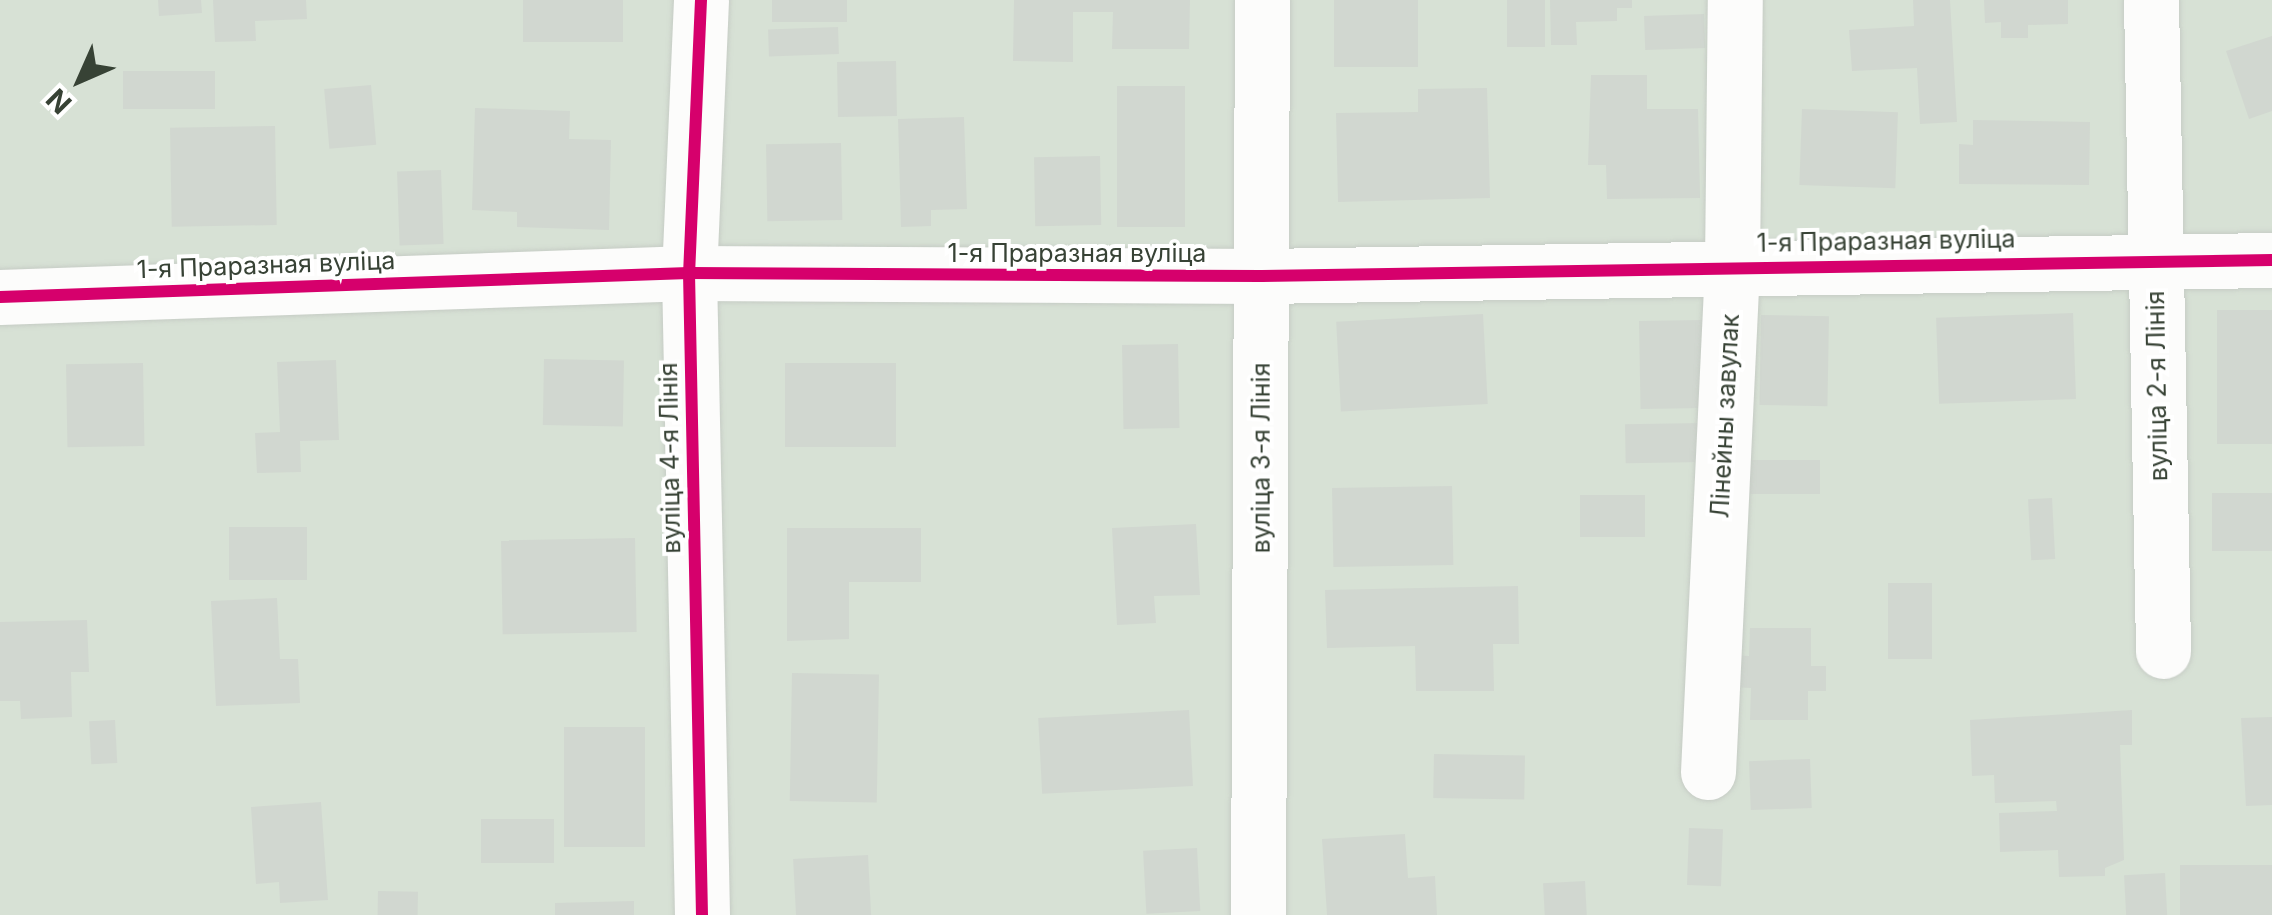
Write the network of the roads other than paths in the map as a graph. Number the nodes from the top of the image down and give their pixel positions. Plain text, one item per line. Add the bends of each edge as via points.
1 (700, 0) edge
2 (1262, 0) edge
3 (1735, 0) edge
4 (2151, 0) edge
5 (2154, 260) junction
6 (2272, 260) edge
7 (1732, 266) junction
8 (690, 274) junction
9 (1262, 276) junction
10 (0, 297) edge
11 (2163, 651) dead end
12 (1708, 772) dead end
13 (702, 915) edge
14 (1258, 915) edge

1 - 8 street, вуліца 4-я Лінія
2 - 9 street, вуліца 3-я Лінія
3 - 7 street, Лінейны завулак
4 - 5 street, вуліца 2-я Лінія
5 - 6 street, 1-я Праразная вуліца
5 - 7 street, 1-я Праразная вуліца
5 - 11 street, вуліца 2-я Лінія
7 - 9 street, 1-я Праразная вуліца
7 - 12 street, Лінейны завулак
8 - 9 street, 1-я Праразная вуліца
8 - 10 street, 1-я Праразная вуліца
8 - 13 street, вуліца 4-я Лінія
9 - 14 street, вуліца 3-я Лінія

